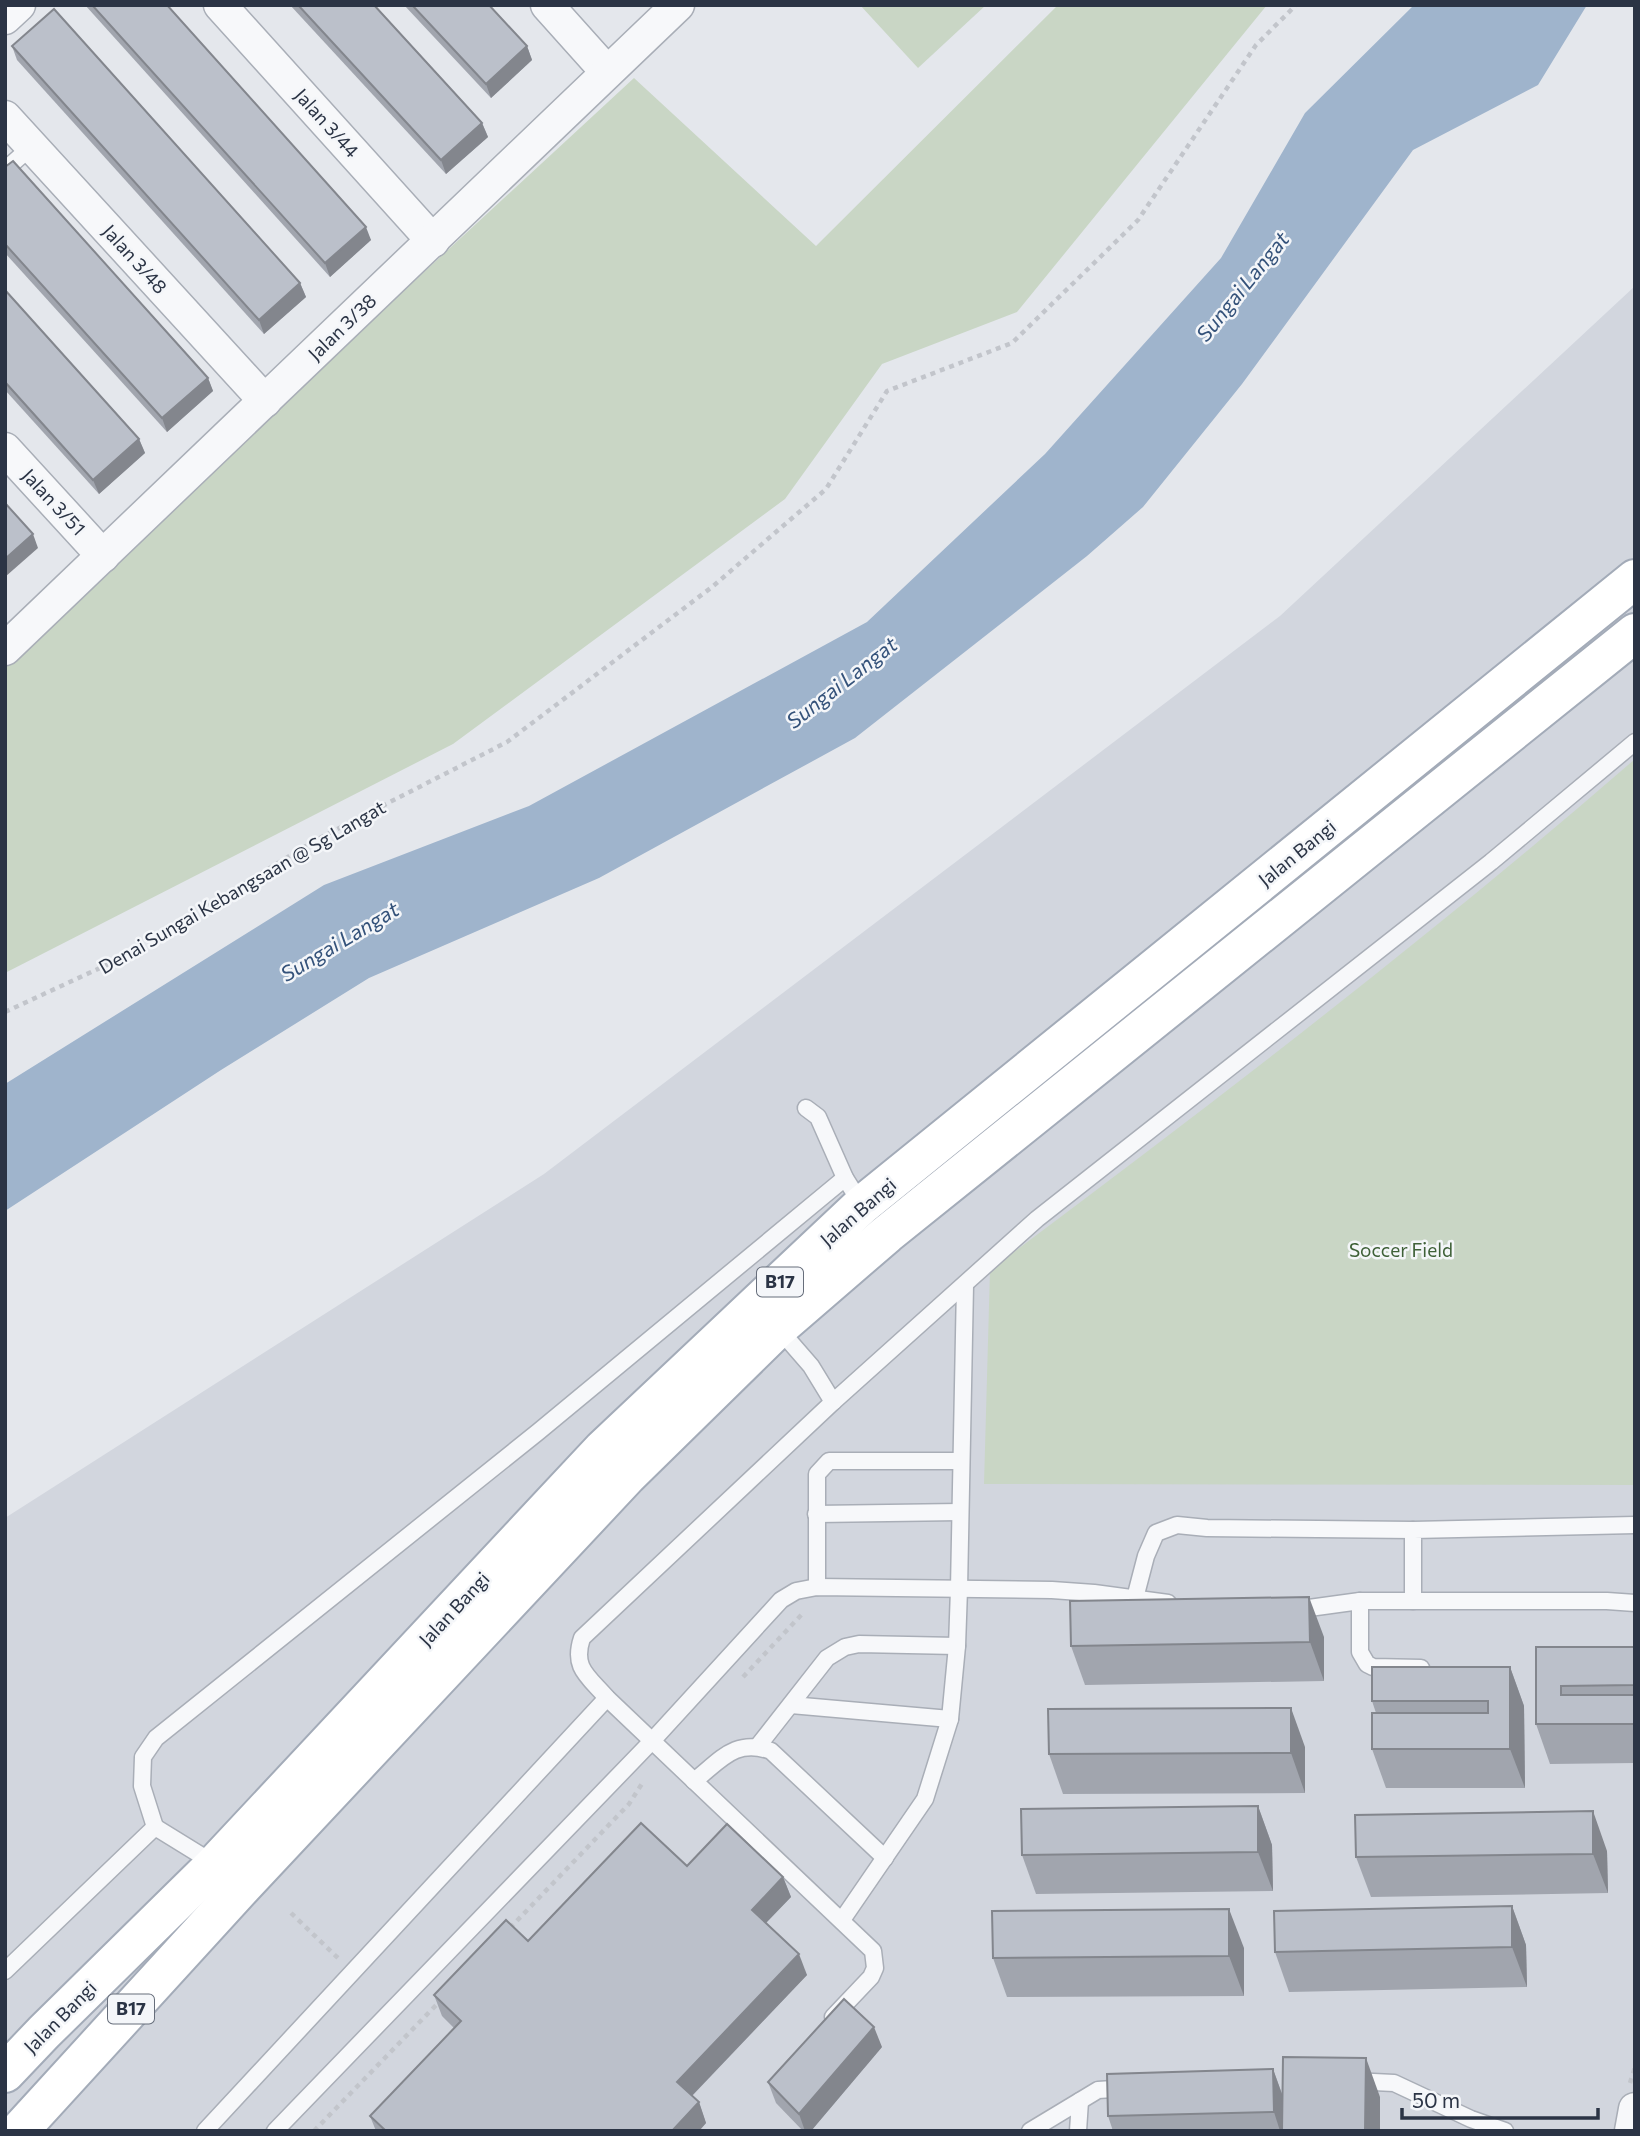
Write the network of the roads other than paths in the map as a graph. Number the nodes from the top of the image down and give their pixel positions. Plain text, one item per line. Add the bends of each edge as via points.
1 (19, 5) edge
2 (220, 5) edge
3 (547, 5) edge
4 (678, 5) edge
5 (5, 18) edge
6 (607, 72) junction
7 (5, 117) edge
8 (32, 146) junction
9 (5, 170) edge
10 (433, 241) junction
11 (265, 401) junction
12 (5, 449) edge
13 (103, 555) junction
14 (1635, 579) edge
15 (1635, 633) edge
16 (5, 649) edge
17 (1635, 742) edge
18 (806, 1108) dead end
19 (854, 1192) junction
20 (964, 1284) junction
21 (778, 1328) junction
22 (833, 1402) junction
23 (961, 1461) junction
24 (960, 1512) junction
25 (816, 1514) junction
26 (1635, 1525) edge
27 (1413, 1530) junction
28 (817, 1587) junction
29 (959, 1589) junction
30 (1135, 1598) junction
31 (1360, 1601) junction
32 (1413, 1601) junction
33 (1635, 1603) edge
34 (1179, 1604) edge
35 (1271, 1608) edge
36 (957, 1646) junction
37 (1437, 1668) edge
38 (607, 1698) junction
39 (791, 1705) junction
40 (950, 1719) junction
41 (652, 1741) junction
42 (758, 1746) junction
43 (694, 1781) junction
44 (155, 1827) junction
45 (885, 1858) junction
46 (215, 1864) junction
47 (842, 1920) junction
48 (8, 1963) edge
49 (824, 2027) edge
50 (5, 2073) edge
51 (1340, 2080) edge
52 (1138, 2087) edge
53 (1080, 2101) junction
54 (1635, 2109) edge
55 (19, 2131) edge
56 (205, 2131) edge
57 (275, 2131) edge
58 (1030, 2131) edge
59 (1078, 2131) edge
60 (1505, 2131) edge
61 (1631, 2131) edge

1 - 5 street
2 - 10 street, Jalan 3/44
3 - 6 street
4 - 6 street, Jalan 3/38
6 - 10 street, Jalan 3/38
7 - 8 street, Jalan 3/48
8 - 9 lane
8 - 11 street, Jalan 3/48
10 - 11 street, Jalan 3/38
11 - 13 street, Jalan 3/38
12 - 13 street, Jalan 3/51
13 - 16 street, Jalan 3/38
14 - 19 main road, Jalan Bangi / B17
15 - 21 main road, Jalan Bangi / B17 via 887,1234
17 - 20 lane via 1491,862 1037,1219
18 - 19 lane via 818,1117
19 - 44 lane via 538,1432 156,1738 143,1757 142,1786
19 - 46 main road, Jalan Bangi / B17 via 603,1450
20 - 22 lane
20 - 23 lane
21 - 22 lane via 811,1366
21 - 55 main road, Jalan Bangi / B17 via 608,1496
22 - 38 lane via 582,1638 579,1664
23 - 24 lane
23 - 25 lane via 829,1461 817,1474
24 - 25 lane
24 - 29 lane
25 - 28 lane
26 - 27 lane
27 - 30 lane via 1177,1525 1156,1533
27 - 32 lane
28 - 29 lane
28 - 41 lane via 781,1600
29 - 30 lane via 1052,1590
29 - 36 lane
30 - 34 lane
31 - 32 lane
31 - 35 lane
31 - 37 lane via 1360,1652 1367,1664
32 - 33 lane
36 - 39 lane via 845,1647 827,1658
36 - 40 lane
38 - 41 lane
38 - 56 lane
39 - 40 lane
39 - 42 lane
40 - 45 lane via 925,1799
41 - 43 lane
41 - 57 lane
42 - 43 lane via 732,1751
42 - 45 lane via 771,1751
43 - 47 lane
44 - 46 lane
44 - 48 lane
45 - 47 lane
46 - 50 main road, Jalan Bangi / B17
47 - 49 lane via 873,1951 875,1968
51 - 60 lane via 1394,2083
52 - 53 lane via 1098,2090
53 - 58 lane
53 - 59 lane
54 - 61 street

